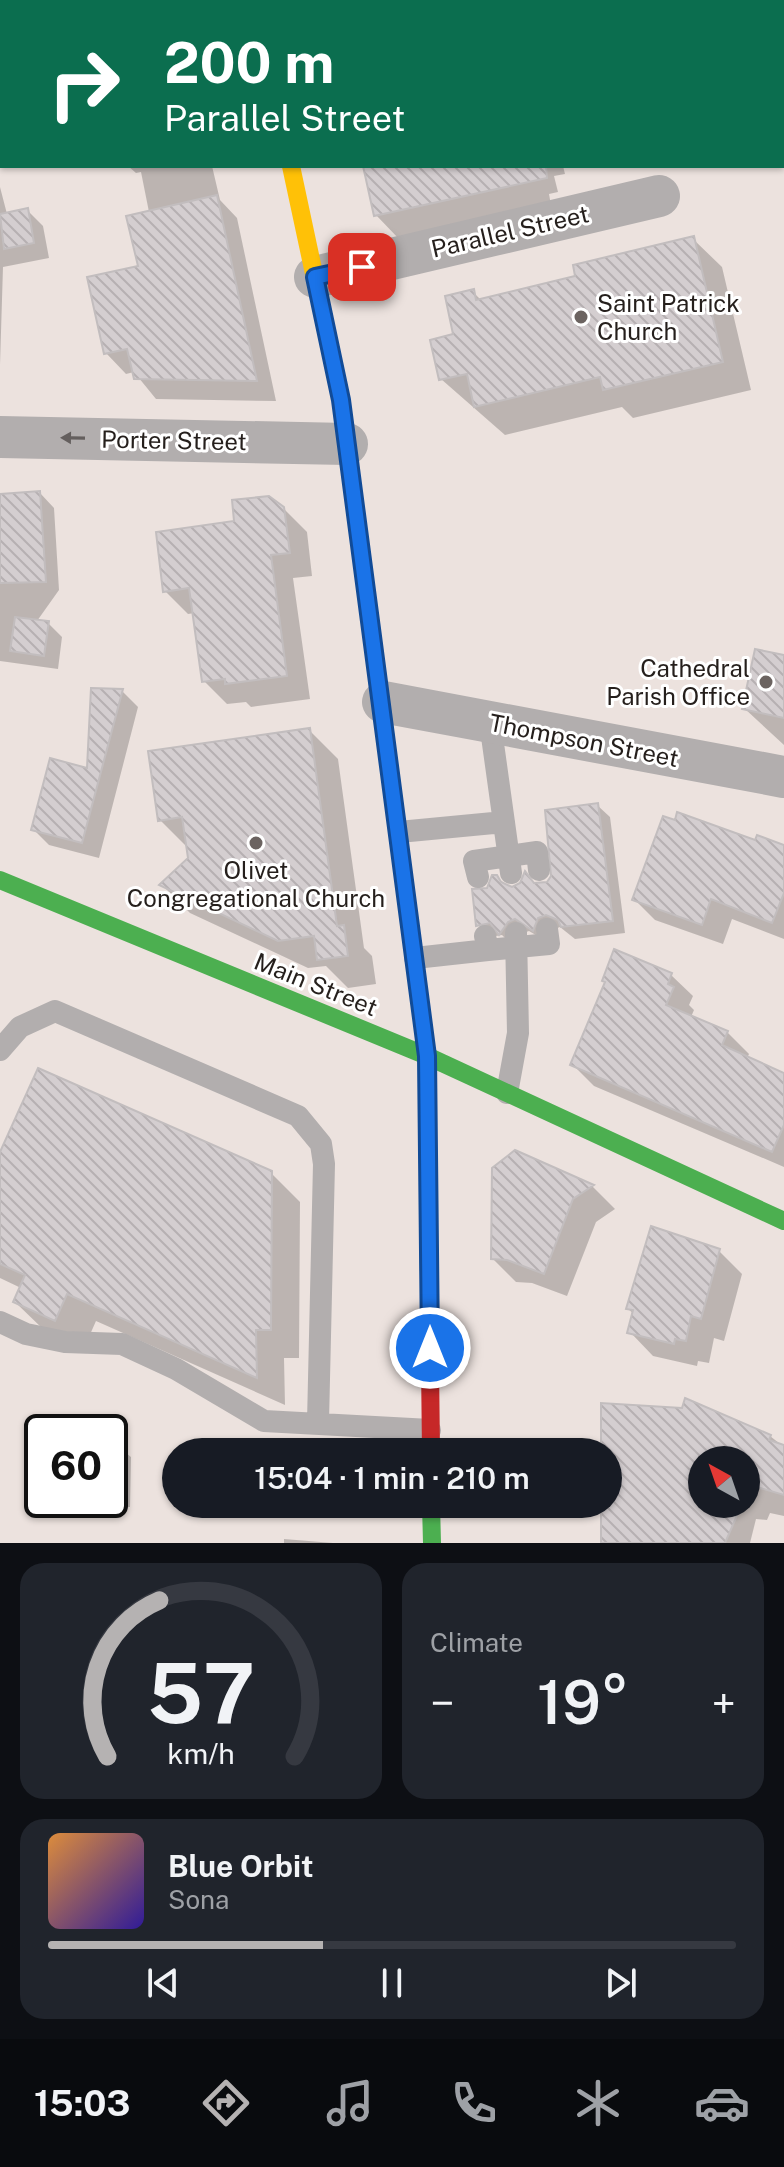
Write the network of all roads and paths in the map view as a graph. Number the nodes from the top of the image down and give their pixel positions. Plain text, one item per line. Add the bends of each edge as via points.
1 (291, 168) edge
2 (659, 196) dead end
3 (315, 277) junction
4 (0, 437) edge
5 (347, 444) junction
6 (383, 702) junction
7 (490, 722) junction
8 (784, 777) edge
9 (504, 822) junction
10 (399, 832) junction
11 (510, 864) junction
12 (539, 870) dead end
13 (478, 877) dead end
14 (0, 880) edge
15 (547, 929) dead end
16 (517, 940) junction
17 (415, 958) junction
18 (0, 1050) edge
19 (427, 1056) junction
20 (507, 1093) junction
21 (784, 1221) edge
22 (0, 1322) edge
23 (318, 1422) junction
24 (413, 1438) edge
25 (431, 1438) edge
26 (431, 1518) edge
27 (432, 1543) edge

1 - 3 main road
2 - 3 street, Parallel Street
3 - 5 main road
5 -> 4 street, Porter Street
5 - 6 main road
6 - 7 street, Thompson Street
6 - 10 main road
7 - 8 street, Thompson Street
7 - 9 lane
9 - 10 lane
9 - 11 lane
10 - 17 main road
11 - 12 lane via 537,852
11 - 13 lane via 474,861
14 - 19 main road, Main Street
15 - 16 lane via 549,944
16 - 17 lane
16 - 20 lane via 518,1033
17 - 19 main road
18 - 23 lane via 20,1027 55,1011 298,1116 321,1144 324,1164
19 - 20 main road, Main Street
19 - 25 main road
20 - 21 main road, Main Street
22 - 23 lane via 65,1342 122,1344 264,1421
23 - 24 lane
26 - 27 main road

